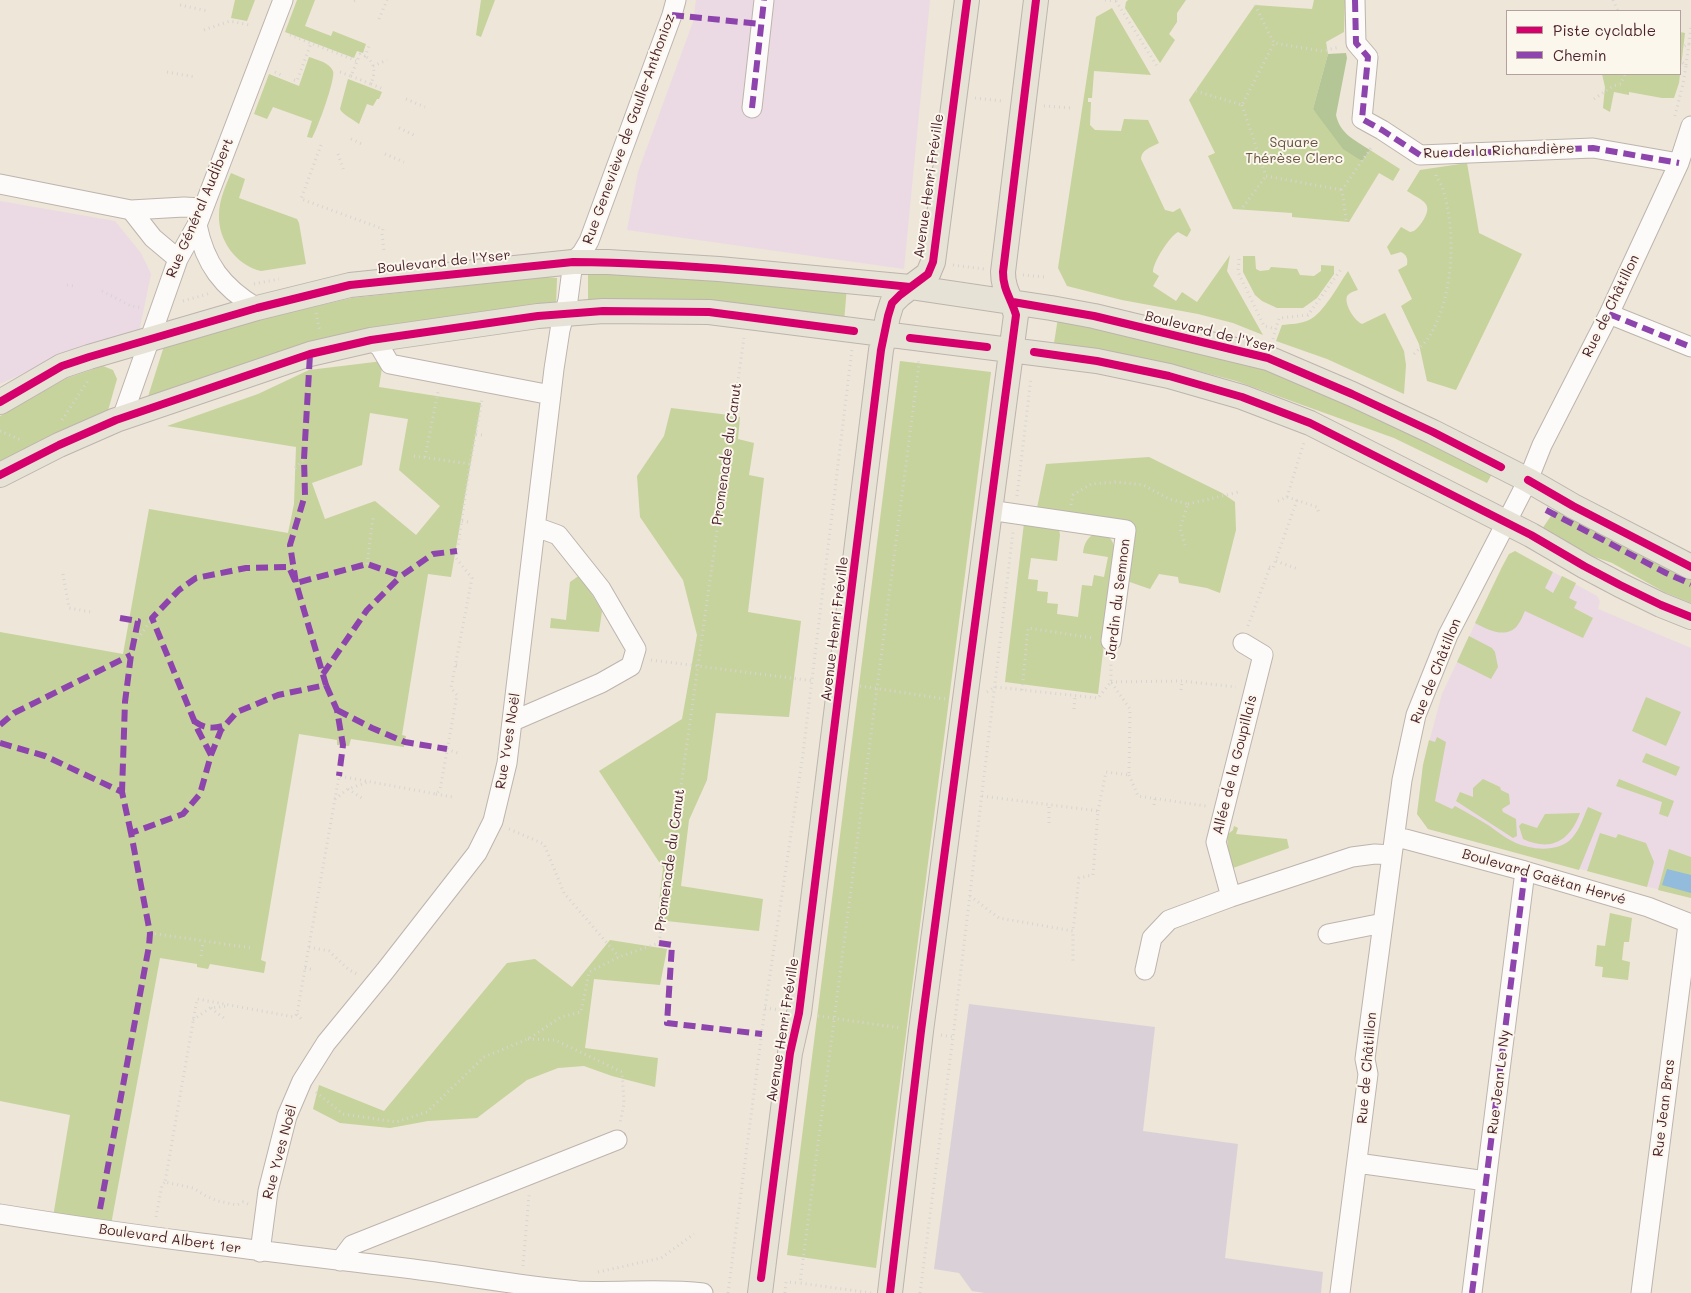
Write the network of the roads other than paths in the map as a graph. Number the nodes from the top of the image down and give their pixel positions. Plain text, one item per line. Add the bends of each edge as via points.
1 (283, 0) edge
2 (676, 0) edge
3 (764, 0) edge
4 (967, 0) edge
5 (1036, 0) edge
6 (1355, 0) edge
7 (752, 108) dead end
8 (1690, 132) edge
9 (1679, 163) junction
10 (0, 184) edge
11 (131, 210) junction
12 (200, 216) junction
13 (178, 259) junction
14 (573, 262) junction
15 (910, 287) junction
16 (1013, 302) junction
17 (257, 308) junction
18 (565, 313) junction
19 (1609, 314) junction
20 (884, 334) junction
21 (149, 339) junction
22 (371, 340) junction
23 (1691, 347) edge
24 (1023, 351) junction
25 (551, 394) junction
26 (0, 402) edge
27 (122, 418) junction
28 (0, 475) edge
29 (1528, 480) junction
30 (989, 510) junction
31 (1506, 524) junction
32 (536, 526) junction
33 (1691, 567) edge
34 (1691, 617) edge
35 (1111, 641) road end
36 (1243, 643) road end
37 (513, 722) junction
38 (1393, 847) junction
39 (1525, 871) junction
40 (1231, 897) junction
41 (1383, 923) junction
42 (1689, 924) edge
43 (1328, 934) dead end
44 (1145, 970) dead end
45 (619, 1132) road end
46 (1357, 1162) junction
47 (1486, 1180) junction
48 (0, 1214) edge
49 (260, 1252) junction
50 (340, 1261) junction
51 (582, 1292) edge
52 (703, 1293) edge
53 (760, 1293) edge
54 (890, 1293) edge
55 (1340, 1293) edge
56 (1472, 1293) edge
57 (1641, 1293) edge

1 - 12 street, Rue Général Audibert
2 - 14 street, Rue Geneviève de Gaulle-Anthonioz via 589,241
3 - 7 street
4 - 15 main road, Avenue Henri Fréville via 933,262 928,274
5 - 16 main road via 1003,272 1003,284
6 - 9 street, Rue de la Richardière via 1356,43 1368,57 1362,119 1420,156 1593,148
8 - 9 street, Rue de Châtillon
9 - 19 street, Rue de Châtillon
10 - 11 street
11 - 12 street via 184,207
11 - 13 street via 153,238
12 - 13 street, Rue Général Audibert
12 - 17 street via 200,241 217,275
13 - 21 street, Rue Général Audibert
14 - 15 main road, Boulevard de l'Yser via 718,269
14 - 17 main road, Boulevard de l'Yser via 350,285
14 - 18 street
15 - 16 main road, Boulevard de l'Yser
15 - 20 main road, Avenue Henri Fréville via 892,303
16 - 24 main road
16 - 29 main road, Boulevard de l'Yser via 1094,316 1268,358 1352,394
17 - 21 main road, Boulevard de l'Yser
18 - 20 main road via 709,312
18 - 22 main road
18 - 25 street, Rue Yves Noël
19 - 23 street
19 - 29 street, Rue de Châtillon via 1542,445
20 - 24 main road
20 - 53 main road, Avenue Henri Fréville via 799,1013 790,1053
21 - 26 main road, Boulevard de l'Yser via 62,366
21 - 27 street, Rue Général Audibert
22 - 25 street via 380,347 390,364
22 - 27 main road via 310,354
24 - 30 main road
24 - 31 main road via 1097,361 1169,376 1242,397 1310,423
25 - 32 street, Rue Yves Noël
27 - 28 main road via 85,432
29 - 31 street, Rue de Châtillon
29 - 33 main road, Boulevard de l'Yser
30 - 35 street, Jardin du Semnon via 1126,530
30 - 54 main road
31 - 34 main road via 1620,585
31 - 38 street, Rue de Châtillon via 1448,635 1419,706 1402,780
32 - 37 street, Rue Yves Noël
32 - 37 street via 558,535 601,589 636,649 631,666
36 - 40 street, Allée de la Goupillais via 1262,655 1216,842
37 - 49 street, Rue Yves Noël via 508,763 493,821 477,853 326,1043 302,1081 287,1116 268,1192
38 - 39 street, Boulevard Gaëtan Hervé via 1405,839
38 - 40 street via 1375,854 1352,857
38 - 41 street, Rue de Châtillon
39 - 42 street, Boulevard Gaëtan Hervé via 1648,907
39 - 47 street, Rue Jean Le Ny
40 - 44 street via 1169,920 1152,938
41 - 43 street
41 - 46 street, Rue de Châtillon via 1365,1059 1368,1074
42 - 57 street, Rue Jean Bras
45 - 50 street via 352,1246
46 - 47 street
46 - 55 street, Rue de Châtillon
47 - 56 street, Rue Jean Le Ny
48 - 49 street, Boulevard Albert 1er
49 - 50 street, Boulevard Albert 1er
50 - 51 street, Boulevard Albert 1er
51 - 52 street, Boulevard Albert 1er

